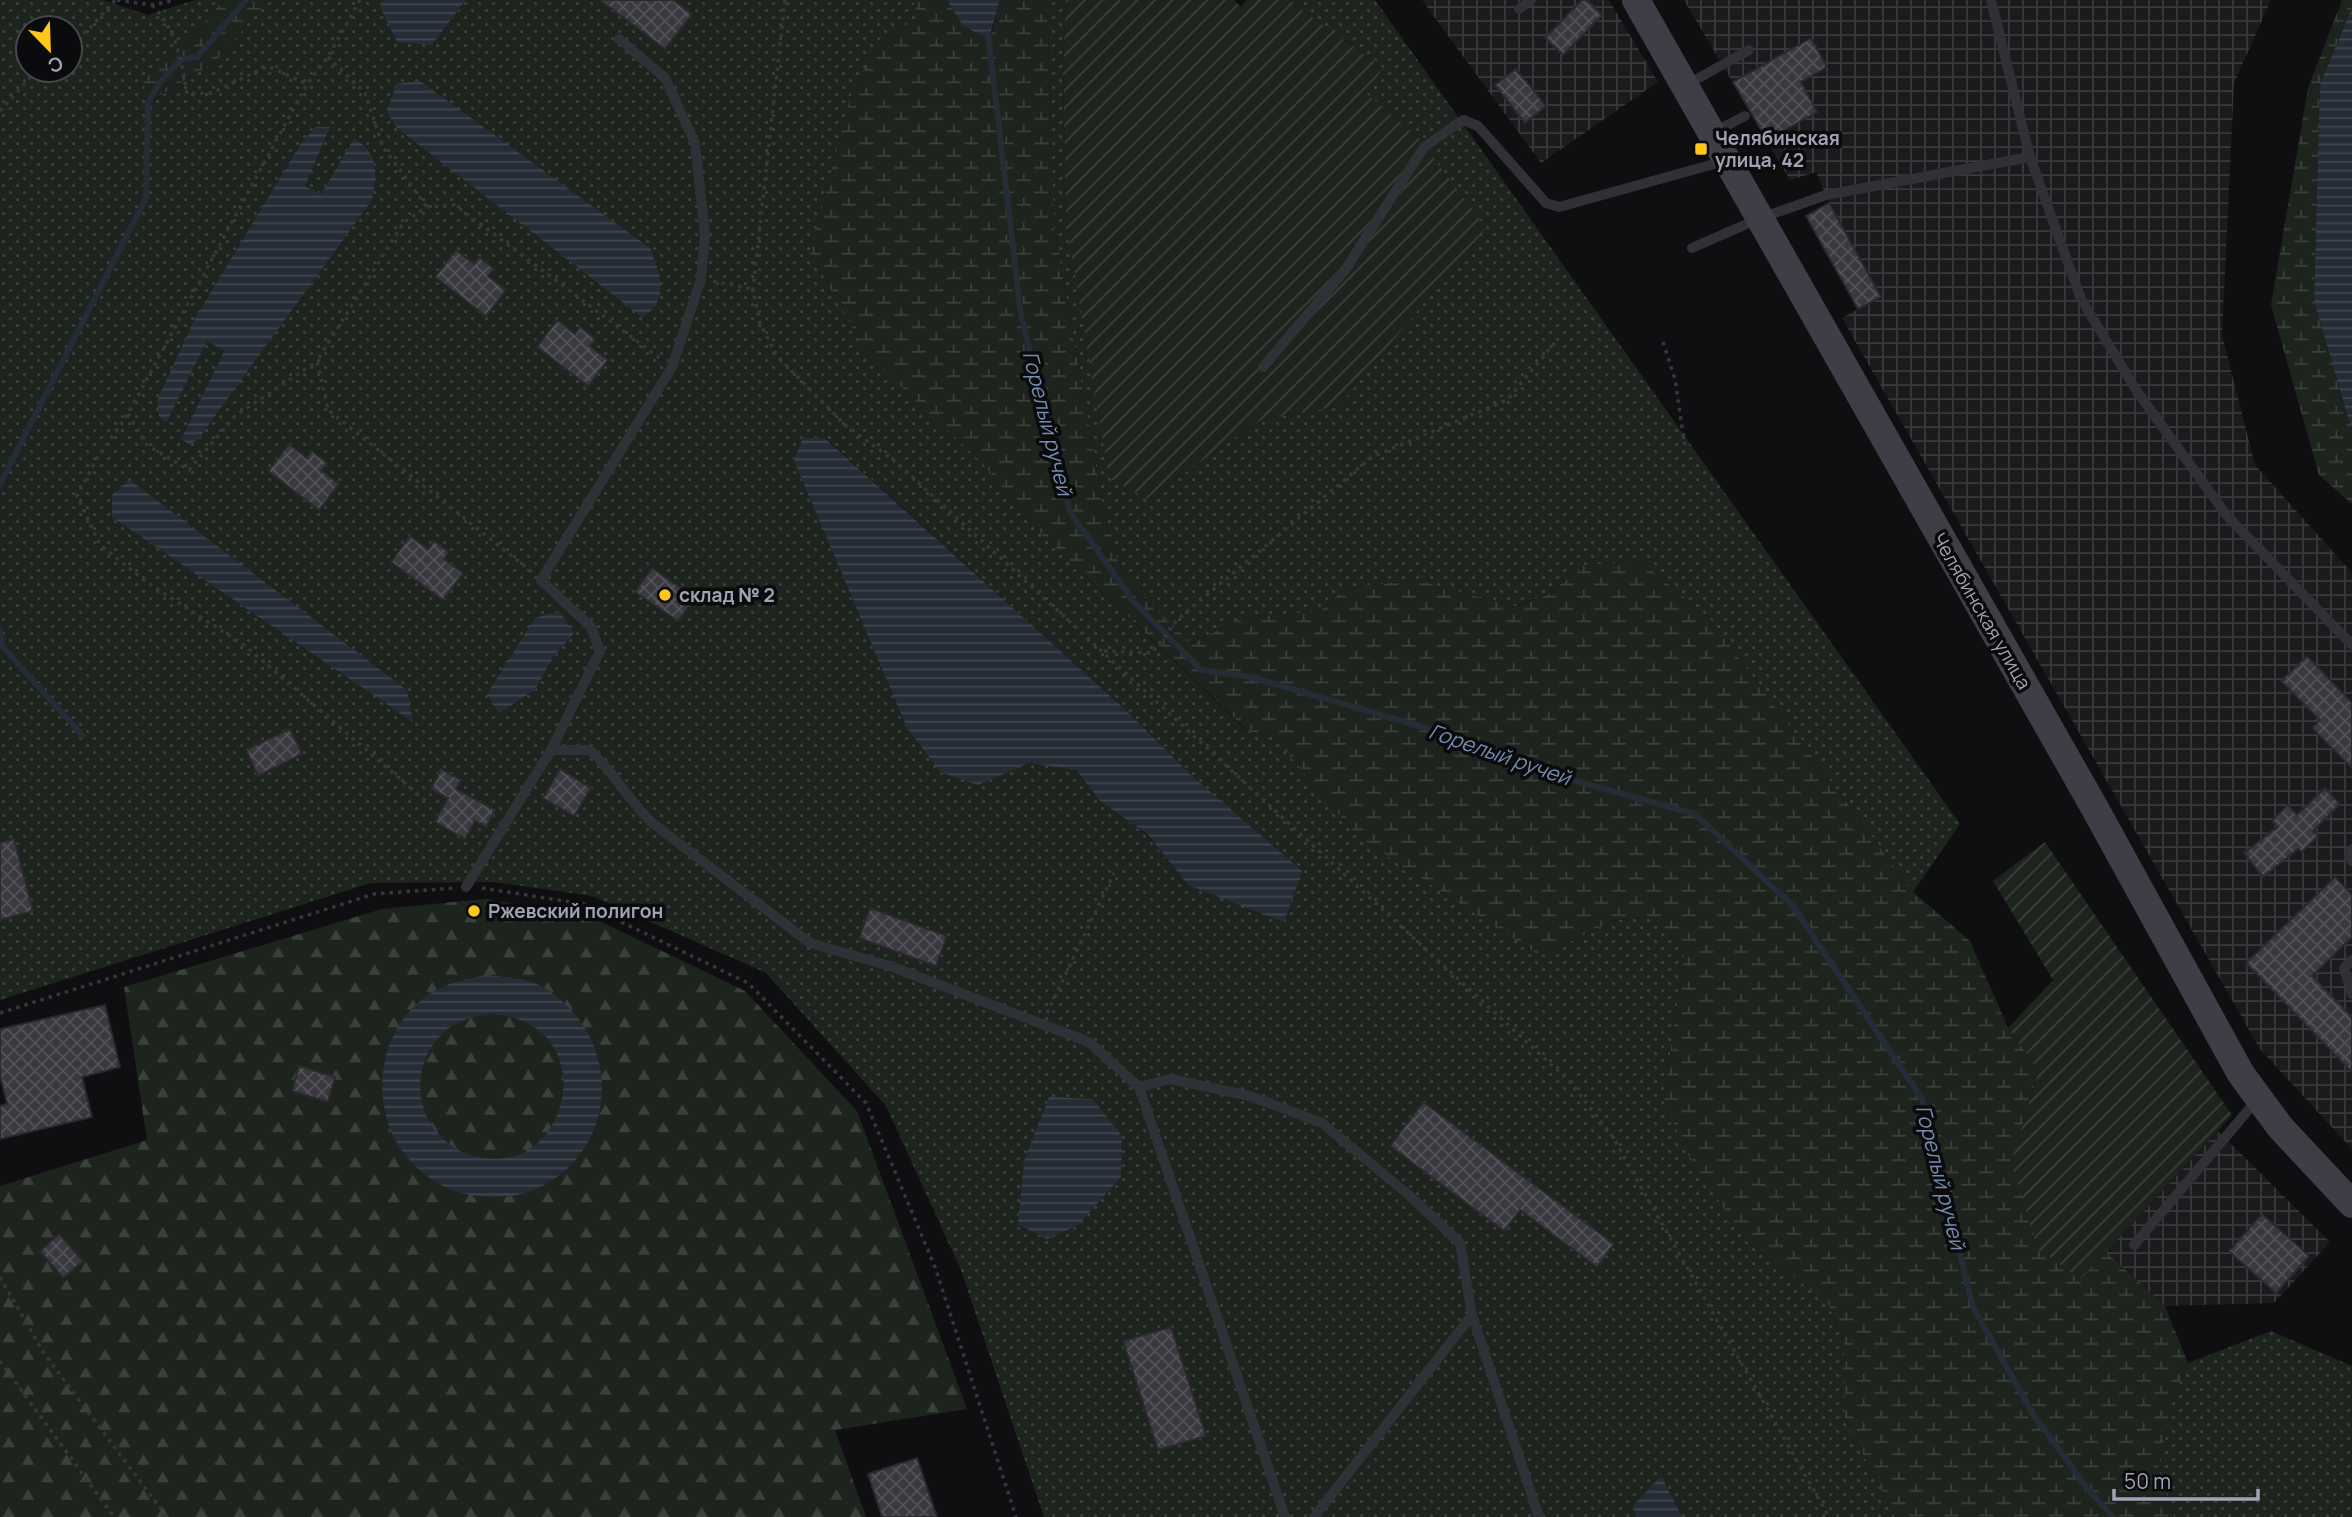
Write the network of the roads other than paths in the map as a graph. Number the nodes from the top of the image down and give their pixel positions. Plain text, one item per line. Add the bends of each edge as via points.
1 (1531, 0) edge
2 (1636, 0) edge
3 (1991, 0) edge
4 (1519, 9) dead end
5 (619, 39) dead end
6 (1749, 50) dead end
7 (1684, 86) junction
8 (1745, 116) dead end
9 (1711, 134) junction
10 (2030, 157) junction
11 (1726, 160) junction
12 (1758, 219) junction
13 (1692, 248) dead end
14 (1264, 367) dead end
15 (2352, 645) edge
16 (551, 750) junction
17 (2352, 849) edge
18 (2352, 861) edge
19 (466, 887) road end
20 (2352, 960) edge
21 (2352, 994) edge
22 (1139, 1087) junction
23 (2259, 1098) junction
24 (2352, 1204) edge
25 (2134, 1245) dead end
26 (1472, 1315) junction
27 (1285, 1517) edge
28 (1314, 1517) edge
29 (1539, 1517) edge

1 - 4 lane
2 - 7 street, Челябинская улица
3 - 10 lane
5 - 16 lane via 665,78 695,143 705,235 701,279 672,367 541,580 591,627 600,651
6 - 7 lane
7 - 9 street, Челябинская улица
8 - 9 lane
9 - 11 street, Челябинская улица
10 - 12 lane via 1826,195
10 - 15 lane via 2081,299 2138,393 2228,517
11 - 12 street, Челябинская улица
11 - 14 lane via 1559,207 1546,203 1478,126 1462,120 1424,147 1345,270
12 - 13 lane
12 - 23 street, Челябинская улица via 2241,1074
16 - 19 lane
16 - 22 lane via 590,750 651,822 810,943 890,966 1089,1042
17 - 18 lane
20 - 21 lane via 2344,968
22 - 26 lane via 1170,1079 1250,1096 1322,1123 1460,1243
22 - 27 lane
23 - 24 street, Челябинская улица
23 - 25 lane
26 - 28 lane
26 - 29 lane

